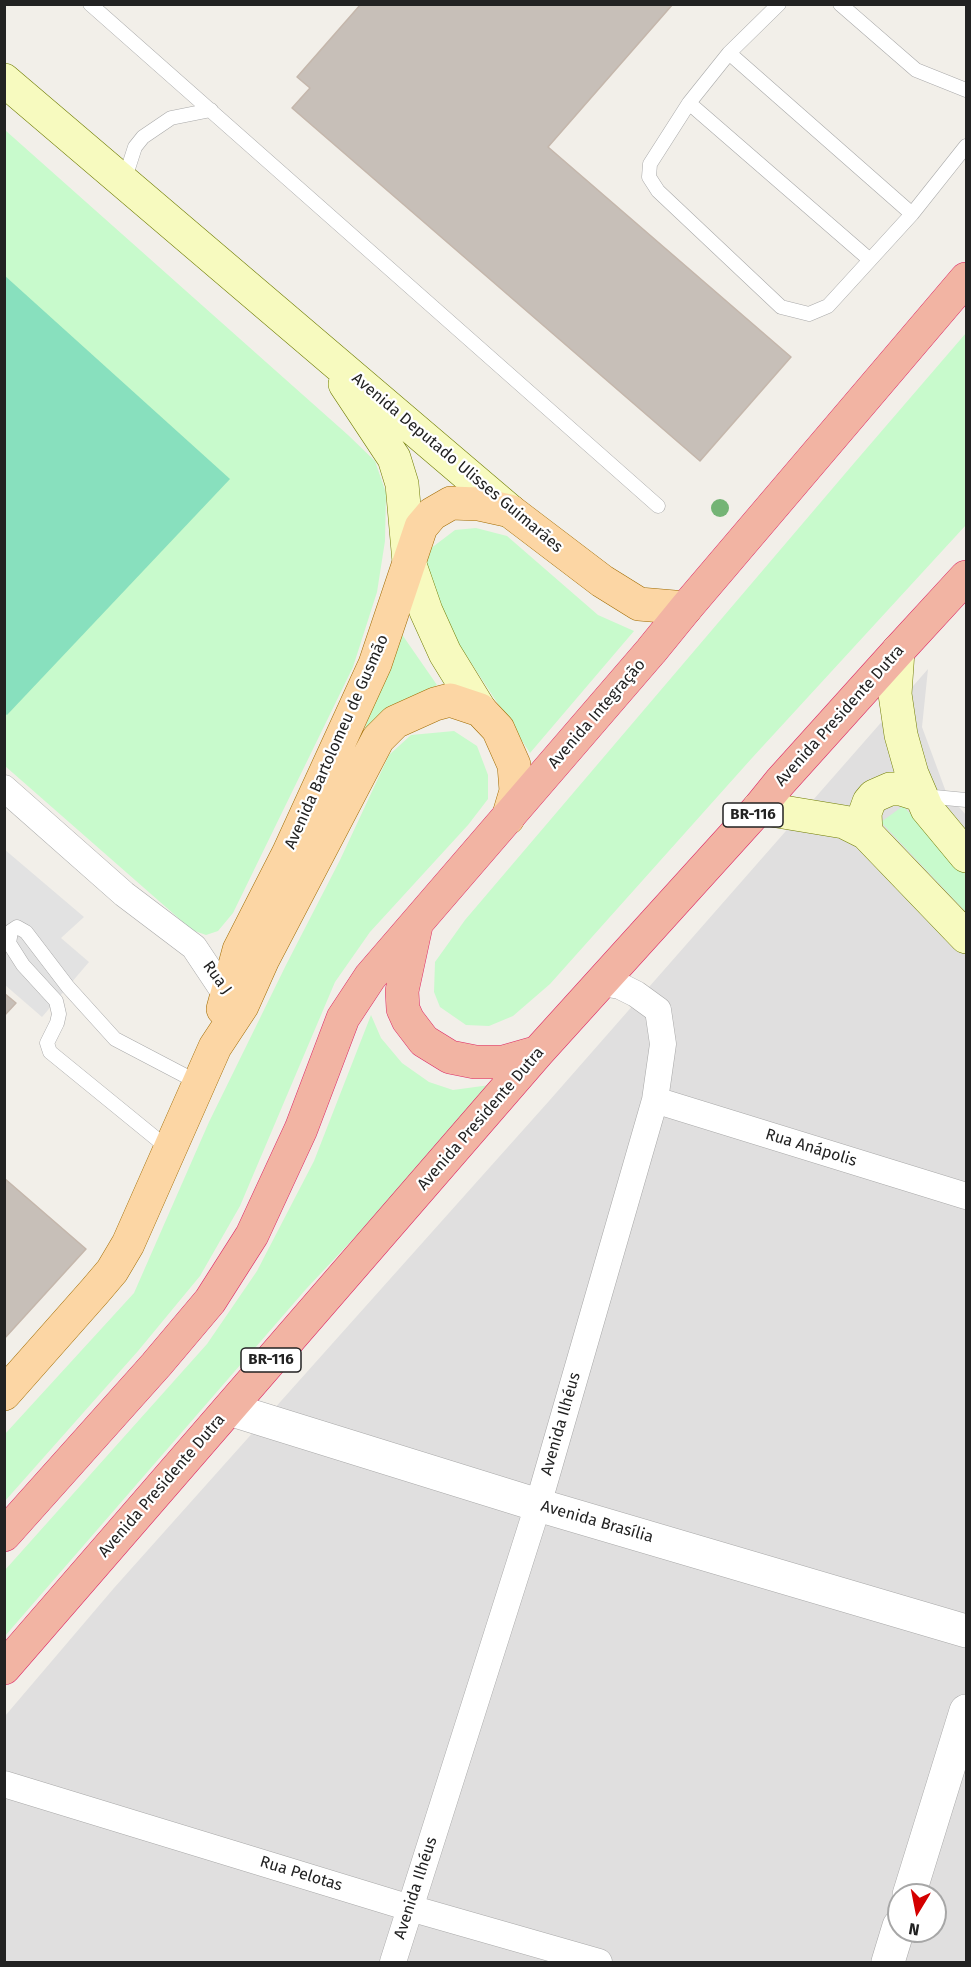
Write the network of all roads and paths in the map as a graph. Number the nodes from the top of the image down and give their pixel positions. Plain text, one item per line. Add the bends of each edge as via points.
1 (90, 4) edge
2 (779, 4) edge
3 (840, 4) edge
4 (729, 53) junction
5 (4, 80) edge
6 (966, 90) edge
7 (689, 103) junction
8 (211, 110) junction
9 (966, 146) edge
10 (124, 181) junction
11 (912, 214) junction
12 (870, 260) junction
13 (966, 279) edge
14 (327, 354) junction
15 (658, 506) dead end
16 (510, 512) junction
17 (409, 562) junction
18 (966, 577) edge
19 (686, 608) junction
20 (898, 651) junction
21 (480, 710) junction
22 (4, 788) edge
23 (920, 795) junction
24 (966, 800) edge
25 (759, 808) junction
26 (508, 818) junction
27 (866, 833) junction
28 (966, 856) edge
29 (417, 921) junction
30 (966, 937) edge
31 (194, 947) junction
32 (251, 955) junction
33 (602, 982) junction
34 (234, 1000) junction
35 (538, 1052) junction
36 (199, 1083) junction
37 (655, 1100) junction
38 (171, 1150) junction
39 (966, 1196) edge
40 (4, 1394) edge
41 (229, 1409) junction
42 (538, 1505) junction
43 (4, 1535) edge
44 (966, 1631) edge
45 (4, 1668) edge
46 (966, 1711) edge
47 (4, 1784) edge
48 (913, 1883) edge
49 (410, 1908) junction
50 (894, 1943) edge
51 (393, 1962) edge
52 (599, 1962) edge
53 (888, 1962) edge

1 - 8 lane
2 - 4 lane
3 - 6 lane via 916,70
4 - 7 lane
4 - 11 lane
5 - 10 main road, Avenida Deputado Ulisses Guimarães
7 - 12 lane
7 - 12 lane via 650,164 649,177 658,191 781,307 809,314 828,306
8 - 10 lane via 171,118 143,137 135,147
8 - 15 lane
9 - 11 lane
10 - 14 main road, Avenida Deputado Ulisses Guimarães
11 - 12 lane
13 - 19 highway
14 - 16 main road, Avenida Deputado Ulisses Guimarães
14 - 17 main road, Avenida Deputado Ulisses Guimarães via 394,458 402,484
16 - 17 main road, Avenida Bartolomeu de Gusmão via 478,504 451,503 432,514 421,528
16 - 19 main road, Avenida Deputado Ulisses Guimarães via 639,604
17 - 21 main road, Avenida Deputado Ulisses Guimarães via 445,653
17 - 32 main road, Avenida Bartolomeu de Gusmão via 375,664 288,854
18 - 20 highway, Avenida Presidente Dutra / BR-116
19 - 26 highway, Avenida Integração
20 - 23 main road via 896,704 901,735
20 - 25 highway, Avenida Presidente Dutra / BR-116
21 - 26 main road via 498,729 514,765 516,791
21 - 32 main road, Avenida Bartolomeu de Gusmão via 450,700 435,704 395,722 378,739
22 - 31 street via 124,894
23 - 24 lane
23 - 27 main road via 890,789 874,796 865,813
23 - 28 main road
25 - 27 main road via 844,822
25 - 33 highway, Avenida Presidente Dutra / BR-116
26 - 29 highway
27 - 30 main road
29 - 35 highway via 402,991 403,1009 424,1041 450,1057 475,1062 503,1062
29 - 43 highway via 370,977 344,1018 275,1188 252,1235 210,1301
31 - 32 street, Rua J
31 - 34 street, Rua J
32 - 34 main road, Avenida Bartolomeu de Gusmão
33 - 35 highway, Avenida Presidente Dutra / BR-116
33 - 37 street, Avenida Ilhéus via 636,993 658,1010 663,1044
34 - 36 main road, Avenida Bartolomeu de Gusmão
35 - 41 highway, Avenida Presidente Dutra / BR-116
36 - 38 main road, Avenida Bartolomeu de Gusmão
36 - 38 lane via 115,1039 26,932 17,927 11,931 9,943 23,965 56,1001 59,1014 47,1043 50,1052
37 - 39 street, Rua Anápolis
37 - 42 street, Avenida Ilhéus
38 - 40 main road, Avenida Bartolomeu de Gusmão via 112,1271
41 - 42 street, Avenida Brasília
41 - 45 highway, Avenida Presidente Dutra / BR-116
42 - 44 street, Avenida Brasília
42 - 49 street, Avenida Ilhéus
46 - 48 street
47 - 49 street, Rua Pelotas
49 - 51 street, Avenida Ilhéus
49 - 52 street, Rua Pelotas
50 - 53 street

